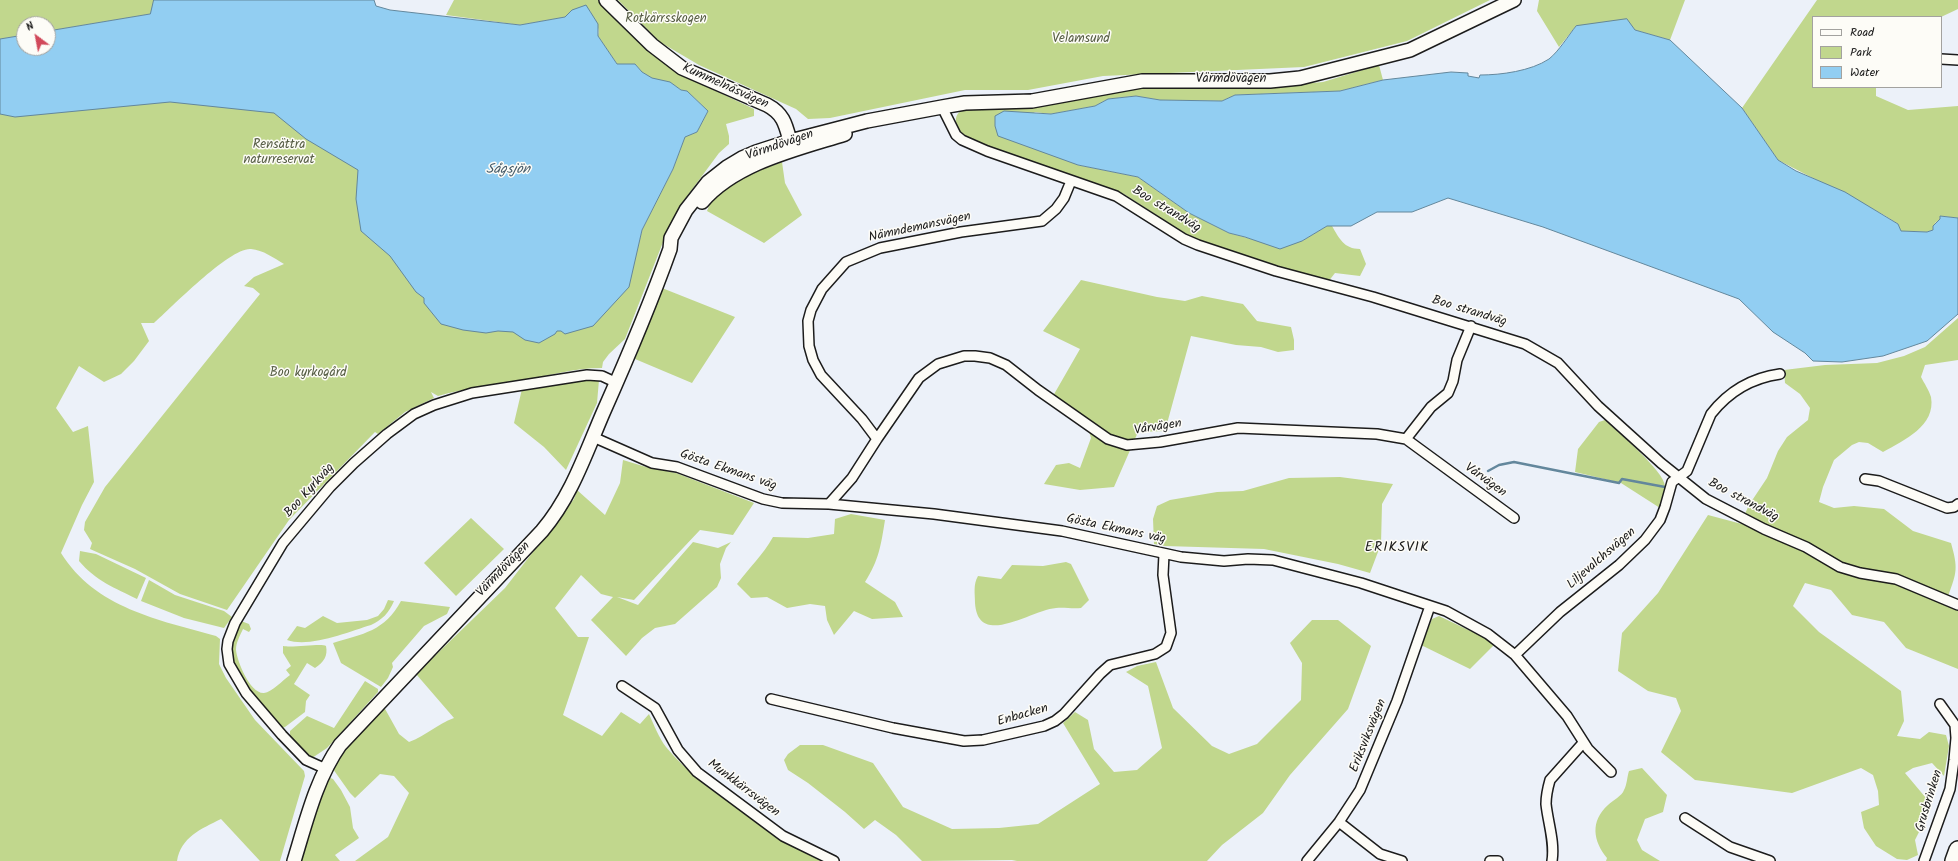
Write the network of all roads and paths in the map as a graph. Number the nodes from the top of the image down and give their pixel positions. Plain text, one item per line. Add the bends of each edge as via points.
1 (606, 0) edge
2 (1514, 0) edge
3 (1942, 59) edge
4 (1958, 60) edge
5 (938, 107) junction
6 (792, 146) junction
7 (1071, 181) junction
8 (1471, 326) junction
9 (1780, 374) dead end
10 (617, 383) junction
11 (593, 437) junction
12 (877, 439) junction
13 (1406, 439) junction
14 (1678, 477) junction
15 (1865, 479) dead end
16 (829, 504) junction
17 (1958, 504) edge
18 (1514, 518) dead end
19 (1164, 554) junction
20 (1958, 605) edge
21 (1430, 606) junction
22 (1515, 655) junction
23 (622, 686) dead end
24 (771, 699) dead end
25 (1940, 704) dead end
26 (1583, 743) junction
27 (326, 769) junction
28 (1611, 772) dead end
29 (1686, 818) dead end
30 (1339, 822) junction
31 (1958, 850) edge
32 (294, 861) edge
33 (834, 861) edge
34 (1307, 861) edge
35 (1402, 861) edge
36 (1490, 861) edge
37 (1498, 861) edge
38 (1552, 861) edge
39 (1770, 861) edge
40 (1924, 861) edge
41 (1954, 861) edge

1 - 6 main road, Kummelnäsvägen via 652,45 682,68 776,110 783,117
2 - 5 main road, Värmdövägen via 1410,50 1300,78 1270,81 1142,81 1032,100
3 - 4 street
5 - 6 main road, Värmdövägen
5 - 7 street, Boo strandväg via 962,140 987,152
6 - 10 main road, Värmdövägen via 734,175 715,189 686,221 670,249
7 - 8 street, Boo strandväg via 1116,196 1198,245 1276,271
7 - 12 street, Nämndemansvägen via 1064,198 1042,221 961,232 880,248 846,262 826,284 811,310 808,321 809,346 813,360 821,375
8 - 13 street via 1457,360 1448,393 1431,407
8 - 14 street, Boo strandväg via 1525,344 1558,363 1598,406
9 - 14 street, Liljevalchsvägen via 1762,377 1742,385 1711,414 1687,471
10 - 11 main road, Värmdövägen
10 - 27 street, Boo Kyrkväg via 602,376 587,375 472,393 434,404 414,414 387,434 330,487 283,543 235,623 228,641 229,664 249,697 306,760
11 - 16 street, Gösta Ekmans väg via 652,463 677,467 763,499 782,503
11 - 27 main road, Värmdövägen via 569,493 555,516 353,730 331,758
12 - 13 street, Vårvägen via 908,392 928,370 952,359 975,356 990,358 1006,365 1108,439 1127,445 1238,428 1377,434
12 - 16 street, Vårvägen via 852,478
13 - 18 street, Vårvägen
14 - 20 street, Boo strandväg via 1706,499 1806,547 1840,567 1896,579
14 - 22 street, Liljevalchsvägen via 1670,486 1660,520 1637,549 1560,612
15 - 17 street via 1879,481 1947,508
16 - 19 street, Gösta Ekmans väg via 934,514 1062,531
19 - 21 street, Gösta Ekmans väg via 1224,561 1273,560 1361,583
19 - 24 street, Enbacken via 1163,574 1171,633 1166,647 1155,654 1110,665 1061,717 1044,726 983,740 964,741 893,728
21 - 22 street, Gösta Ekmans väg via 1477,626
21 - 30 street, Eriksviksvägen via 1413,658 1366,778
22 - 26 street, Gösta Ekmans väg via 1567,716
23 - 33 street, Munkkärrsvägen via 655,708 678,750 697,772 783,836
25 - 40 street, Grusbrinken via 1955,725 1954,760 1950,789
26 - 28 street, Gösta Ekmans väg
26 - 38 street via 1550,780 1548,787 1546,803 1553,851
27 - 32 main road, Värmdövägen
29 - 39 street via 1730,847
30 - 34 street, Eriksviksvägen
30 - 35 street via 1380,854
31 - 41 highway
36 - 37 street

